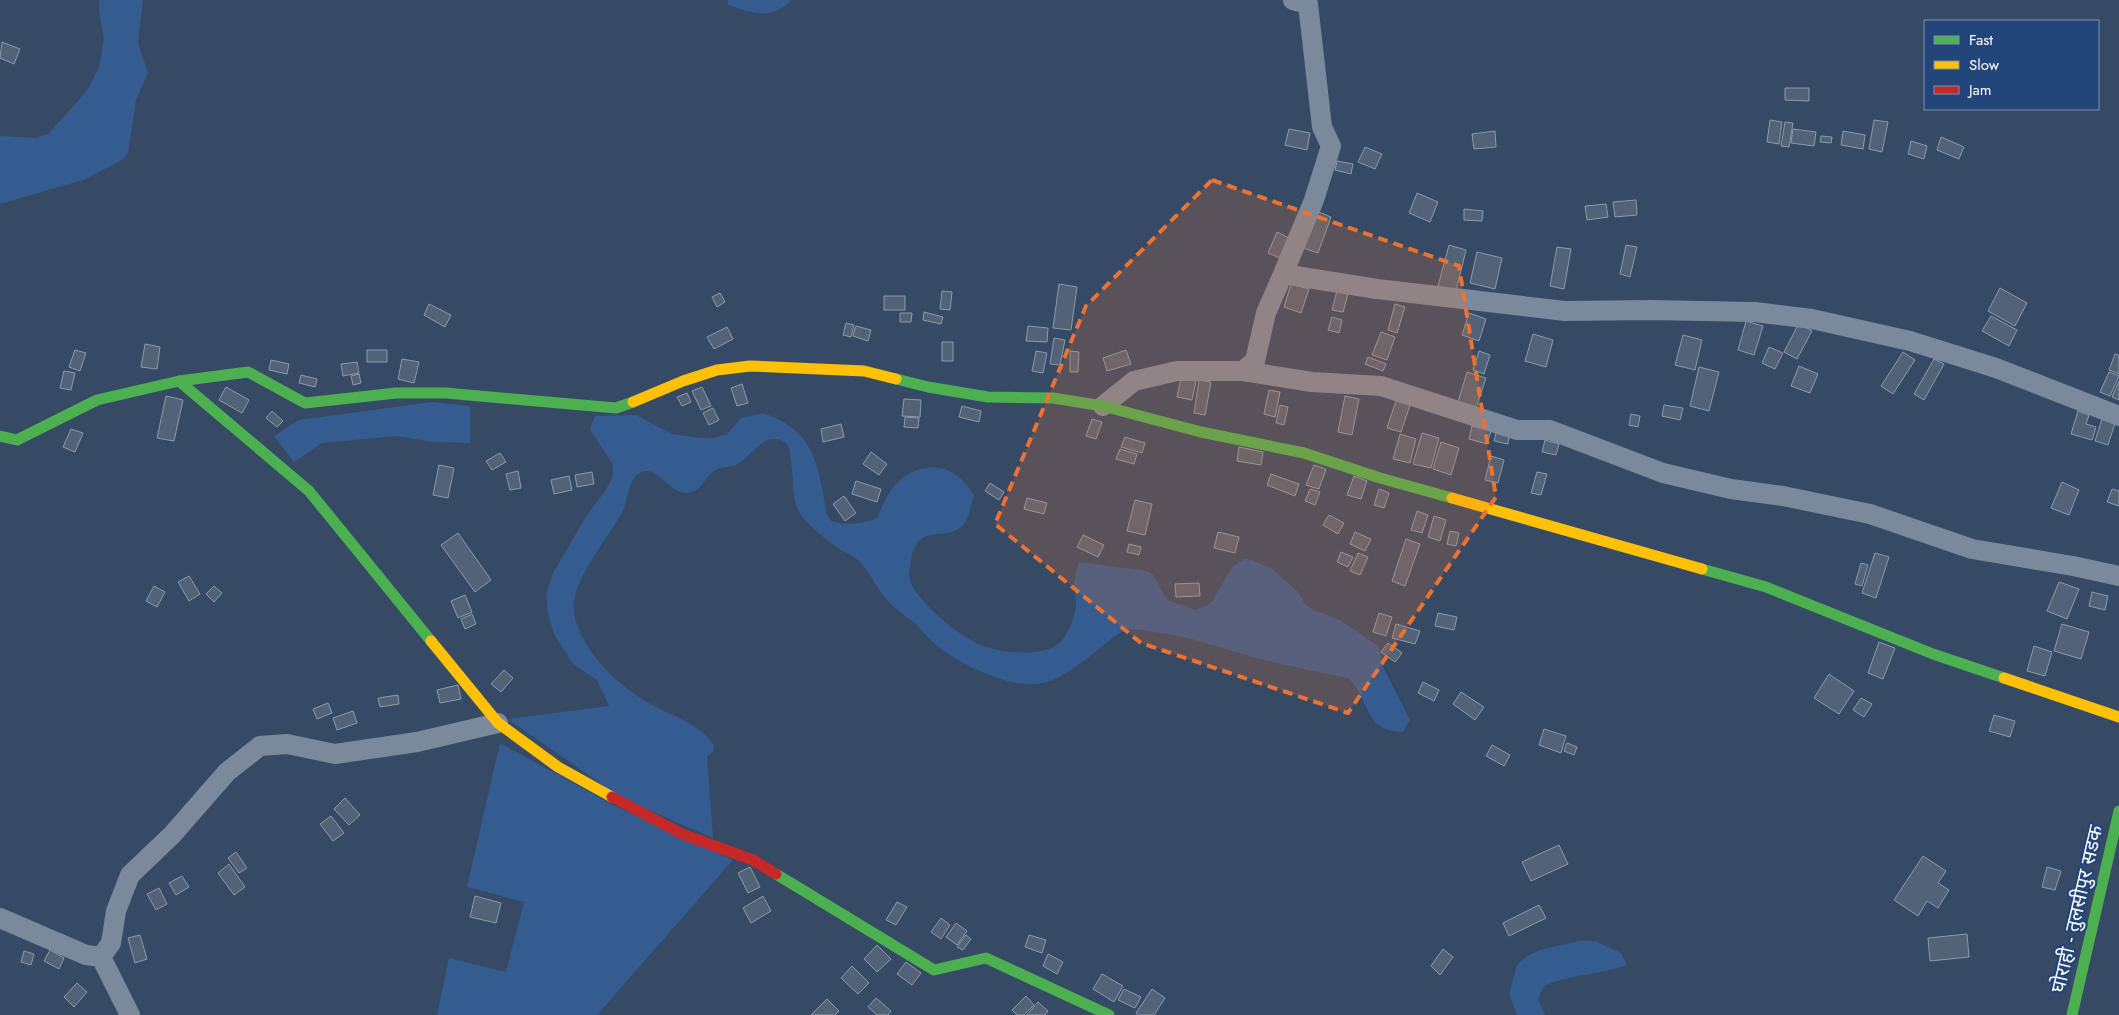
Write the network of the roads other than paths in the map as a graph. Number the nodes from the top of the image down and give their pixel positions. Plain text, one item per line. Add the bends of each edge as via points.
1 (1293, 0) edge
2 (1283, 274) junction
3 (1243, 370) junction
4 (178, 381) junction
5 (1103, 406) junction
6 (2119, 416) edge
7 (0, 436) edge
8 (2119, 576) edge
9 (2119, 717) edge
10 (498, 723) junction
11 (2119, 812) edge
12 (0, 918) edge
13 (101, 957) junction
14 (130, 1015) edge
15 (1109, 1015) edge
16 (2072, 1015) edge

1 - 2 street via 1308,4 1322,127 1331,146 1314,200
2 - 3 street via 1266,313 1255,361
2 - 6 street via 1377,289 1564,311 1755,312 1812,320 1910,340 1996,368
3 - 5 street via 1177,371 1134,380
3 - 8 street via 1312,382 1381,386 1517,430 1550,430 1663,473 1870,514 1972,549
4 - 5 street via 248,372 305,403 396,393 446,393 616,408 717,370 750,366 864,371 928,387 988,397 1054,398
4 - 7 street via 96,400 17,440
4 - 10 street via 309,491
5 - 9 street via 1201,432 1304,453 1380,478 1766,587 1933,654
10 - 13 street via 417,742 334,754 287,744 260,746 227,772 172,835 130,875 116,911 111,943
10 - 15 street via 574,776 682,834 753,860 934,970 986,958
11 - 16 street, घोराही - तुलसीपुर सडक
12 - 13 street via 86,955
13 - 14 street

